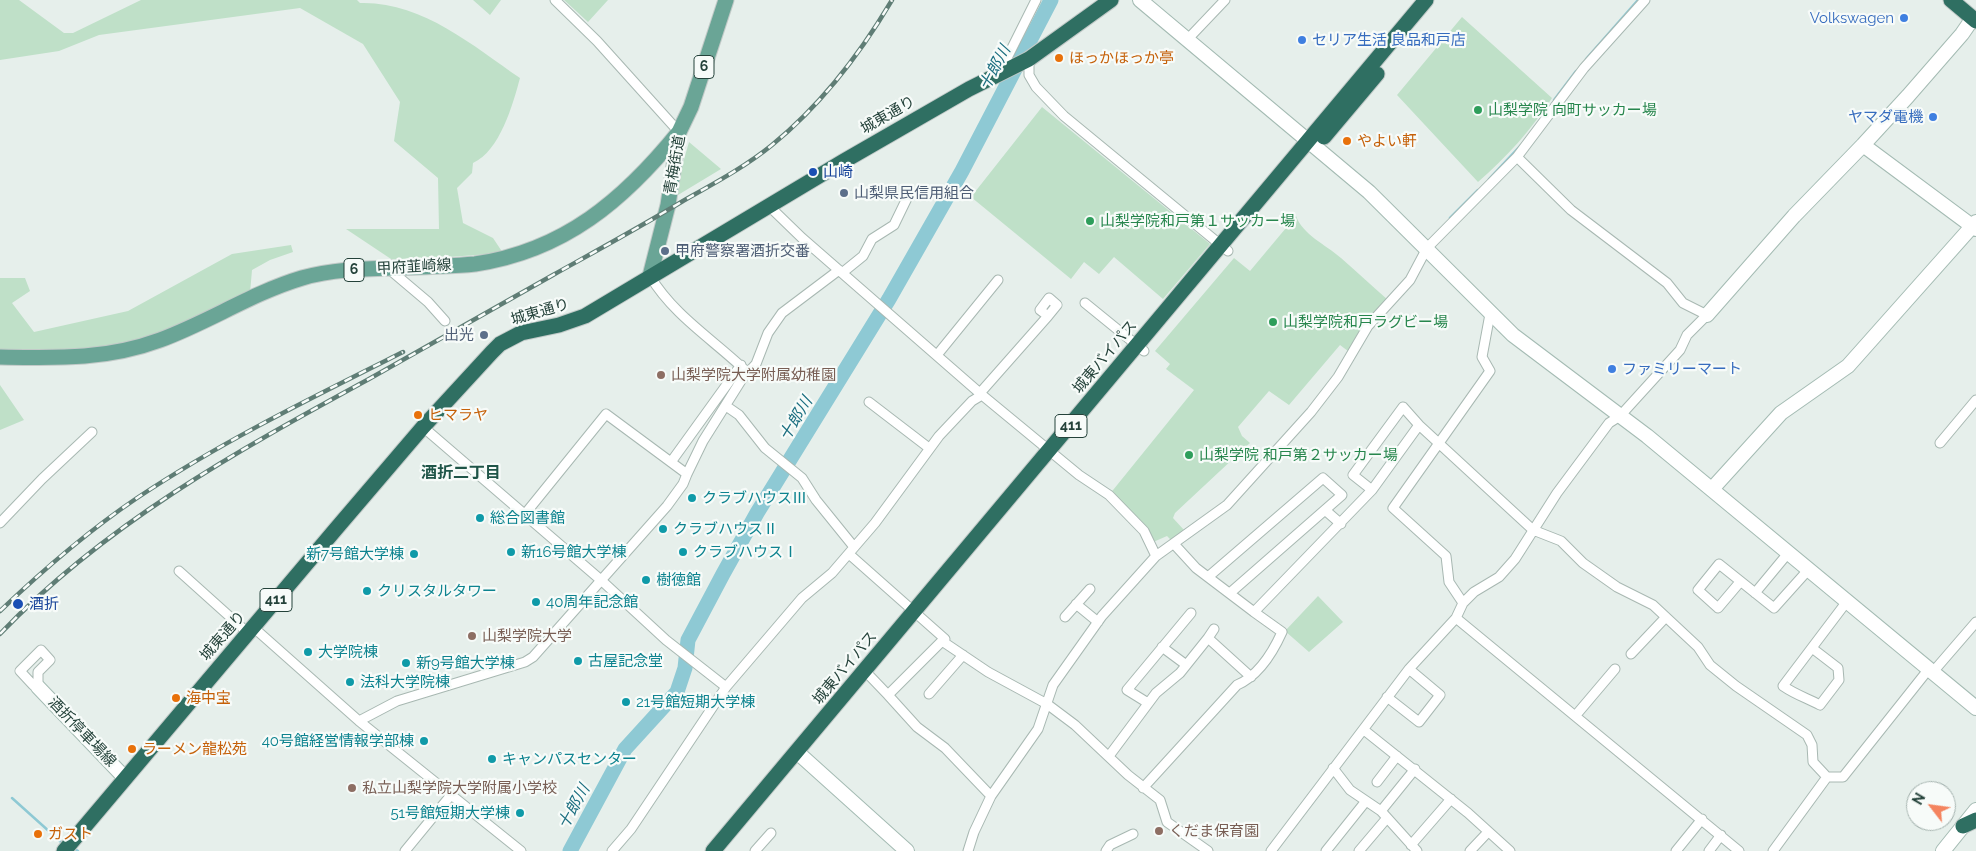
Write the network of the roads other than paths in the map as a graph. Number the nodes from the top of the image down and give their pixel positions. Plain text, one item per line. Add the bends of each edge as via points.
1 (555, 0) edge
2 (726, 0) edge
3 (1036, 0) edge
4 (1111, 0) edge
5 (1140, 0) edge
6 (1225, 0) edge
7 (1426, 0) edge
8 (1438, 0) edge
9 (1645, 0) edge
10 (1951, 0) edge
11 (1975, 17) edge
12 (1186, 41) junction
13 (1029, 59) junction
14 (1004, 72) junction
15 (679, 132) junction
16 (1312, 144) junction
17 (1864, 145) junction
18 (1517, 157) junction
19 (910, 192) dead end
20 (769, 206) junction
21 (1975, 226) edge
22 (1225, 248) junction
23 (1427, 248) junction
24 (389, 269) junction
25 (841, 271) junction
26 (650, 276) junction
27 (998, 280) dead end
28 (1086, 303) dead end
29 (1490, 314) junction
30 (1707, 315) junction
31 (1048, 316) dead end
32 (445, 321) dead end
33 (1141, 349) junction
34 (936, 355) junction
35 (0, 357) edge
36 (744, 368) junction
37 (981, 394) junction
38 (1976, 400) edge
39 (869, 402) dead end
40 (726, 406) junction
41 (1620, 416) junction
42 (1419, 425) junction
43 (423, 427) junction
44 (92, 432) dead end
45 (1438, 442) junction
46 (1940, 443) dead end
47 (930, 448) junction
48 (1052, 454) junction
49 (671, 462) junction
50 (687, 474) junction
51 (1712, 489) junction
52 (1372, 490) junction
53 (1325, 510) junction
54 (525, 514) junction
55 (0, 523) edge
56 (1341, 524) junction
57 (1533, 530) junction
58 (1174, 544) junction
59 (852, 550) junction
60 (1789, 552) junction
61 (1156, 556) junction
62 (1809, 569) junction
63 (179, 571) dead end
64 (1208, 577) junction
65 (602, 580) junction
66 (1740, 582) junction
67 (1090, 588) dead end
68 (1230, 593) junction
69 (1755, 593) junction
70 (1848, 600) junction
71 (1464, 603) junction
72 (1076, 604) junction
73 (1191, 612) dead end
74 (1254, 612) junction
75 (917, 615) junction
76 (1065, 617) dead end
77 (1666, 617) junction
78 (1456, 618) junction
79 (1098, 622) junction
80 (1976, 622) edge
81 (1214, 629) dead end
82 (250, 630) junction
83 (1208, 638) junction
84 (942, 642) junction
85 (1162, 647) junction
86 (1812, 648) junction
87 (1631, 654) dead end
88 (963, 655) junction
89 (1185, 664) junction
90 (1409, 669) junction
91 (1615, 669) dead end
92 (1930, 671) junction
93 (868, 674) junction
94 (1250, 677) junction
95 (38, 687) dead end
96 (726, 687) junction
97 (929, 694) dead end
98 (888, 695) junction
99 (1387, 697) junction
100 (1148, 703) junction
101 (1047, 704) junction
102 (1976, 708) edge
103 (1576, 715) junction
104 (359, 721) junction
105 (1364, 730) junction
106 (800, 755) junction
107 (1109, 756) junction
108 (1397, 756) junction
109 (1333, 768) junction
110 (1415, 769) junction
111 (1827, 777) junction
112 (125, 778) junction
113 (1377, 782) dead end
114 (1143, 788) junction
115 (451, 795) junction
116 (991, 796) junction
117 (1451, 799) junction
118 (1366, 801) junction
119 (1976, 810) edge
120 (1384, 814) junction
121 (1702, 819) junction
122 (1970, 823) edge
123 (1488, 832) junction
124 (772, 833) dead end
125 (1133, 834) dead end
126 (1721, 835) junction
127 (1414, 848) edge
128 (64, 851) edge
129 (406, 851) edge
130 (521, 851) edge
131 (612, 851) edge
132 (713, 851) edge
133 (726, 851) edge
134 (754, 851) edge
135 (907, 851) edge
136 (968, 851) edge
137 (1106, 851) edge
138 (1208, 851) edge
139 (1271, 851) edge
140 (1326, 851) edge
141 (1359, 851) edge
142 (1470, 851) edge
143 (1510, 851) edge
144 (1676, 851) edge
145 (1709, 851) edge
146 (1739, 851) edge
147 (1773, 851) edge
148 (1943, 851) edge

1 - 15 street via 597,40
2 - 15 main road, 青梅街道 / 6 via 691,107
3 - 14 street via 1007,58
4 - 13 highway, 城東通り / 411
5 - 12 street
6 - 12 street
7 - 16 highway, 城東バイパス / 411 via 1340,101
8 - 16 highway, 城東バイパス / 411
9 - 18 street via 1584,68
10 - 11 highway
11 - 17 street
12 - 16 street
13 - 14 highway, 城東通り / 411
13 - 22 street via 1029,74 1036,86 1060,112
14 - 20 highway, 城東通り / 411 via 930,111
15 - 24 main road, 甲府韮崎線 / 6 via 626,191 594,217 552,241 518,254 474,264
15 - 26 main road, 青梅街道 / 6 via 668,205
16 - 22 highway, 城東バイパス / 411
16 - 23 street via 1369,192
17 - 21 street
17 - 30 street via 1794,216
18 - 23 street
18 - 30 street via 1571,210 1667,283 1683,303
19 - 25 street via 894,225 872,239 863,256
20 - 25 street
20 - 26 highway, 城東通り / 411
21 - 51 street via 1848,366 1781,413
22 - 33 highway, 城東バイパス / 411
23 - 29 street
23 - 58 street via 1410,280 1368,326 1338,377 1311,412 1227,505
24 - 32 street
24 - 35 main road, 甲府韮崎線 / 6 via 327,272 302,278 254,296 162,340 135,348 73,359
25 - 34 street
25 - 36 street via 782,313 768,333 756,364
26 - 36 street via 662,295 682,315
26 - 43 highway, 城東通り / 411 via 574,321 521,333 500,344
27 - 34 street
28 - 33 street
29 - 41 street
29 - 45 street via 1482,356 1490,371
30 - 41 street
31 - 37 street
33 - 48 highway, 城東バイパス / 411
34 - 37 street
36 - 40 street
36 - 49 street
37 - 47 street
37 - 48 street
38 - 46 street
39 - 47 street
40 - 50 street via 703,441
40 - 59 street via 739,416 765,448 794,470
41 - 51 street
41 - 57 street via 1604,430
42 - 45 street
42 - 52 street
42 - 52 street via 1402,407 1353,475
43 - 54 street
43 - 82 highway, 城東通り / 411
44 - 55 street
45 - 57 street
45 - 71 street via 1394,508 1446,556 1449,582
47 - 59 street
48 - 61 street via 1109,495 1144,531
48 - 75 highway, 城東バイパス / 411
49 - 50 street
49 - 54 street via 606,414
50 - 65 street via 667,506
51 - 60 street
52 - 56 street
53 - 56 street
53 - 64 street via 1342,495 1323,478
53 - 68 street
54 - 65 street
56 - 74 street
57 - 71 street via 1515,559 1498,577 1474,592
57 - 77 street via 1560,541 1583,563 1617,587 1653,605
58 - 61 street
58 - 64 street
59 - 75 street
59 - 96 street via 832,573 802,598
60 - 62 street
60 - 69 street
61 - 79 street
62 - 69 street via 1774,608
62 - 70 street
63 - 82 street
64 - 68 street
65 - 96 street via 666,640
65 - 104 street via 525,662 397,702
66 - 66 street via 1719,564 1698,590 1718,608
66 - 69 street
67 - 72 street
68 - 74 street
70 - 86 street
70 - 92 street
71 - 78 street
72 - 76 street
72 - 79 street
73 - 85 street
74 - 94 street via 1282,632 1263,664
75 - 84 street via 945,639
75 - 93 highway, 城東バイパス / 411
77 - 87 street
77 - 111 street via 1698,647 1710,665 1807,735 1812,745 1813,762
78 - 90 street
78 - 103 street
79 - 101 street via 1053,685
80 - 92 street
81 - 83 street
82 - 104 street
82 - 112 highway, 城東通り / 411
83 - 89 street
83 - 94 street
84 - 88 street
84 - 98 street
85 - 89 street
85 - 100 street via 1128,690
86 - 86 street via 1783,686 1820,706 1839,680 1838,668
88 - 97 street
88 - 101 street
89 - 100 street via 1180,673
90 - 99 street
90 - 99 street via 1440,696 1419,722
91 - 103 street
92 - 102 street
92 - 111 street via 1842,777
93 - 98 street
93 - 106 highway, 城東バイパス / 411
94 - 114 street via 1237,685
95 - 112 street, 酒折停車場線
96 - 131 street
98 - 116 street via 917,727 944,748
99 - 105 street
100 - 107 street
101 - 107 street
101 - 116 street via 1038,729
103 - 121 street
104 - 115 street
105 - 108 street
105 - 109 street
106 - 132 highway, 城東バイパス / 411
106 - 133 highway, 城東バイパス / 411
106 - 135 street
107 - 114 street
108 - 110 street
108 - 113 street
109 - 118 street via 1350,790
109 - 139 street
110 - 117 street
110 - 120 street
111 - 147 street
112 - 128 highway, 城東通り / 411
114 - 138 street via 1160,800 1167,822
115 - 129 street
115 - 130 street
116 - 136 street
117 - 123 street
117 - 127 street
118 - 120 street
118 - 140 street
119 - 122 street
120 - 127 street
120 - 141 street
121 - 126 street
121 - 144 street
122 - 148 street
123 - 142 street
123 - 143 street
124 - 134 street
125 - 137 street
126 - 145 street
126 - 146 street

